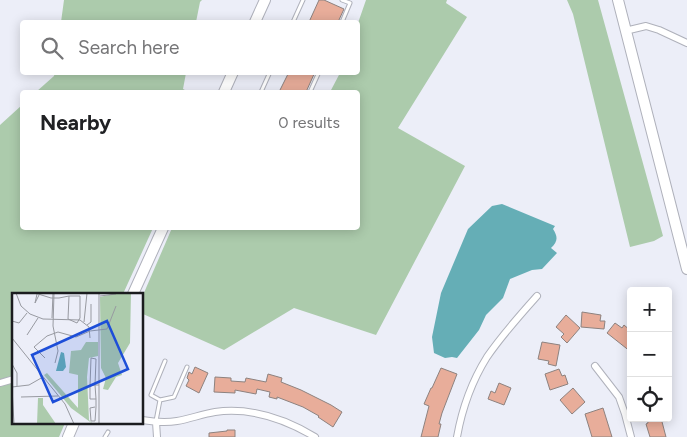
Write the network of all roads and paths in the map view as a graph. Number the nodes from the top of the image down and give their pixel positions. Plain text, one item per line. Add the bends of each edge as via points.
1 (265, 0) edge
2 (303, 0) edge
3 (342, 0) edge
4 (618, 0) edge
5 (351, 2) edge
6 (256, 20) edge
7 (294, 20) edge
8 (343, 20) edge
9 (625, 31) junction
10 (687, 43) edge
11 (232, 75) edge
12 (269, 75) edge
13 (318, 75) edge
14 (225, 90) edge
15 (264, 90) edge
16 (311, 90) edge
17 (162, 230) edge
18 (683, 236) edge
19 (687, 269) edge
20 (133, 293) edge
21 (537, 296) dead end
22 (166, 361) dead end
23 (594, 366) dead end
24 (188, 367) dead end
25 (160, 400) junction
26 (144, 420) edge
27 (156, 422) junction
28 (74, 424) edge
29 (108, 432) dead end
30 (68, 437) edge
31 (105, 437) edge
32 (157, 437) edge
33 (315, 437) edge
34 (457, 437) edge
35 (631, 437) edge

1 - 6 main road
2 - 7 lane
3 - 5 lane
4 - 9 main road
5 - 8 lane
9 - 10 street via 646,26
9 - 18 main road
11 - 14 main road
12 - 15 lane
13 - 16 lane
17 - 20 main road
18 - 19 main road
21 - 34 street via 487,357 468,397
22 - 25 lane via 150,395
23 - 35 street via 618,397
24 - 25 lane via 174,397
25 - 27 lane
26 - 27 street
27 - 32 street
27 - 33 street via 176,422 217,412 251,412 286,421
28 - 30 main road
29 - 31 lane

